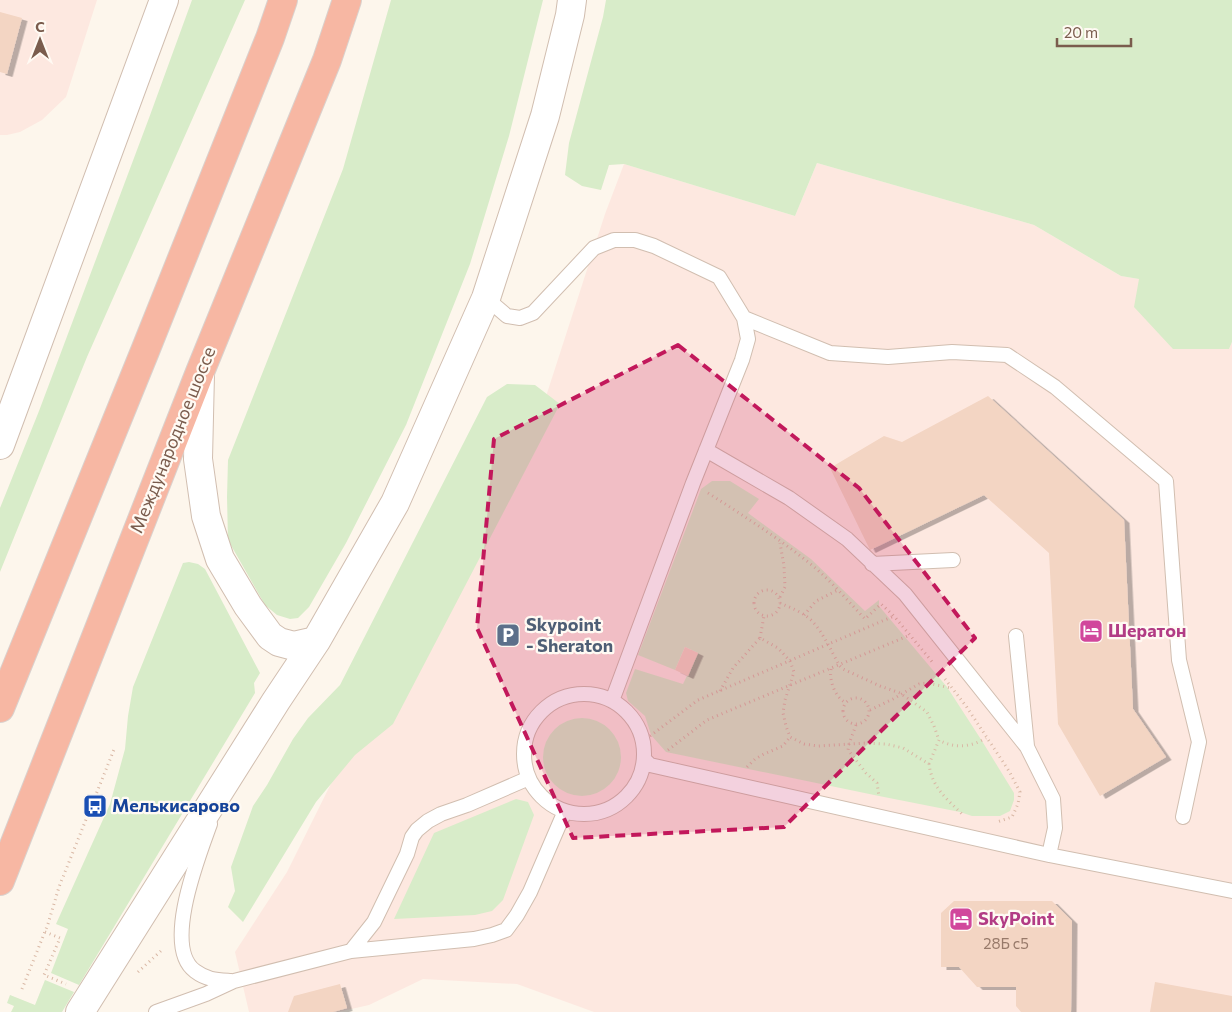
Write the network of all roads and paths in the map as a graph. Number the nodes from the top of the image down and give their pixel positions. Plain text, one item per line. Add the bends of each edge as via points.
1 (164, 0) edge
2 (283, 0) edge
3 (347, 0) edge
4 (572, 0) edge
5 (486, 298) junction
6 (744, 318) junction
7 (200, 372) junction
8 (0, 445) edge
9 (706, 450) junction
10 (693, 483) junction
11 (780, 542) junction
12 (953, 560) dead end
13 (872, 564) junction
14 (838, 590) junction
15 (779, 598) junction
16 (780, 603) junction
17 (915, 608) junction
18 (804, 615) junction
19 (764, 616) junction
20 (894, 616) junction
21 (931, 626) junction
22 (909, 635) junction
23 (270, 636) junction
24 (1016, 636) dead end
25 (760, 638) junction
26 (316, 641) junction
27 (827, 645) junction
28 (790, 661) junction
29 (839, 665) junction
30 (831, 668) junction
31 (938, 670) dead end
32 (943, 676) dead end
33 (790, 685) junction
34 (953, 689) junction
35 (720, 691) junction
36 (902, 694) junction
37 (612, 700) junction
38 (276, 701) junction
39 (846, 703) junction
40 (0, 708) edge
41 (870, 710) junction
42 (856, 725) junction
43 (790, 737) junction
44 (986, 738) junction
45 (939, 740) junction
46 (643, 742) junction
47 (849, 744) junction
48 (115, 747) dead end
49 (1027, 747) junction
50 (647, 762) junction
51 (929, 764) junction
52 (744, 773) dead end
53 (529, 778) junction
54 (224, 783) junction
55 (879, 802) dead end
56 (565, 811) junction
57 (1182, 817) dead end
58 (960, 818) dead end
59 (991, 822) dead end
60 (1049, 855) junction
61 (0, 880) edge
62 (1232, 891) edge
63 (45, 932) junction
64 (351, 951) junction
65 (234, 981) junction
66 (64, 983) dead end
67 (22, 989) dead end
68 (80, 1012) edge
69 (156, 1012) edge

1 - 8 street
2 - 40 highway
3 - 7 highway, Международное шоссе via 327,60
4 - 5 street via 545,116
5 - 6 lane via 507,316 520,318 533,313 594,248 614,240 635,240 719,277
5 - 26 street via 395,503
6 - 9 lane via 748,339 742,360
6 - 57 lane via 830,353 1007,355 1055,387 1166,481 1179,660 1199,742
7 - 23 street via 198,459 206,516 220,559
7 - 61 highway, Международное шоссе
9 - 10 lane
9 - 13 lane via 789,498 847,539
10 - 11 path
10 - 37 lane
11 - 14 path
11 - 15 path via 785,587
12 - 13 lane
13 - 17 lane via 905,594
14 - 18 path via 816,601
14 - 20 path via 864,618 881,604
15 - 16 path
15 - 19 path via 768,589 758,593 754,607
16 - 18 path
16 - 19 path via 776,613
17 - 20 path
17 - 21 lane
18 - 27 path via 819,630
19 - 25 path
20 - 22 path
20 - 27 path
21 - 22 path
21 - 49 lane
22 - 29 path
22 - 31 path
23 - 26 street via 294,646
23 - 38 street via 278,666
24 - 49 lane
25 - 28 path via 778,648
25 - 35 path via 733,668
26 - 38 street
27 - 28 path
27 - 29 path
28 - 33 path via 794,672
28 - 35 path
29 - 30 path
29 - 36 path via 850,673
30 - 33 path
30 - 39 path via 834,689
32 - 34 path
33 - 43 path via 783,713
33 - 50 path via 707,720
34 - 36 path via 927,682
34 - 44 path
35 - 46 path via 698,700
36 - 41 path
36 - 45 path via 927,712
37 - 46 lane via 632,718
37 - 53 lane via 576,694 558,699 543,710 531,724 525,742 524,760
38 - 54 street
39 - 41 path via 852,698 862,699
39 - 42 path via 844,716
41 - 42 path via 866,721
42 - 47 path
43 - 47 path via 818,746
43 - 52 path via 783,746 755,759
44 - 45 path via 966,746 948,745
44 - 59 path via 1020,792 1012,817
45 - 51 path
46 - 50 lane
47 - 51 path via 886,744 903,748
47 - 55 path via 848,750 877,782
48 - 63 path via 59,887
49 - 60 lane via 1053,799 1055,828
50 - 56 lane via 630,792 617,804 582,814
50 - 60 lane
51 - 58 path via 934,783 968,820
53 - 56 lane via 550,804
53 - 64 lane via 441,814 417,830 374,922
54 - 65 lane via 182,915 182,945 193,970 210,980
54 - 68 street
56 - 64 lane via 530,892 506,930 474,939
60 - 62 lane
63 - 66 path via 60,938 44,975
63 - 67 path
64 - 65 lane
65 - 69 lane

